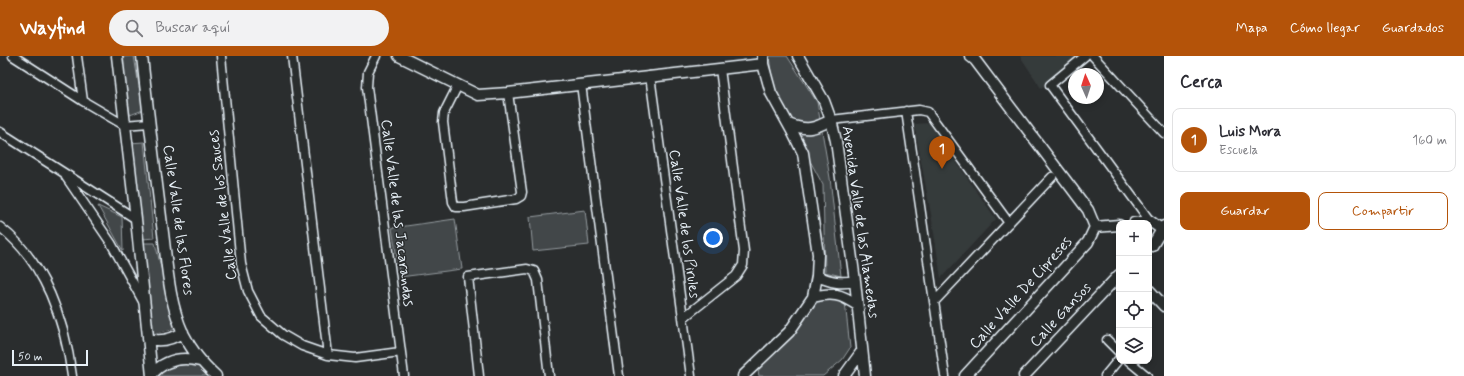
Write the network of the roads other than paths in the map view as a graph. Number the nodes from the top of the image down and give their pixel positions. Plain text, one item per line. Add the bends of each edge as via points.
1 (13, 56) edge
2 (77, 56) edge
3 (117, 56) edge
4 (142, 56) edge
5 (221, 56) edge
6 (292, 56) edge
7 (376, 56) edge
8 (399, 56) edge
9 (798, 56) edge
10 (970, 56) edge
11 (1085, 56) edge
12 (1093, 56) edge
13 (763, 60) edge
14 (720, 69) junction
15 (650, 76) junction
16 (581, 84) junction
17 (458, 85) junction
18 (508, 93) junction
19 (83, 101) junction
20 (906, 111) junction
21 (831, 120) junction
22 (149, 124) junction
23 (788, 124) junction
24 (124, 125) junction
25 (0, 132) edge
26 (1164, 133) edge
27 (63, 173) junction
28 (1052, 177) dead end
29 (136, 219) junction
30 (1149, 220) edge
31 (1009, 223) junction
32 (1152, 223) edge
33 (1116, 224) edge
34 (0, 227) edge
35 (1095, 227) junction
36 (1163, 232) edge
37 (1152, 246) edge
38 (817, 276) junction
39 (1116, 278) edge
40 (855, 281) junction
41 (1151, 292) edge
42 (813, 297) junction
43 (934, 302) junction
44 (144, 304) junction
45 (857, 305) junction
46 (1164, 306) edge
47 (682, 318) junction
48 (183, 332) junction
49 (148, 340) junction
50 (1106, 340) dead end
51 (1116, 349) edge
52 (862, 351) junction
53 (400, 352) junction
54 (328, 355) junction
55 (200, 361) junction
56 (1116, 363) edge
57 (1133, 364) edge
58 (152, 375) edge
59 (72, 376) edge
60 (216, 376) edge
61 (404, 376) edge
62 (479, 376) edge
63 (549, 376) edge
64 (619, 376) edge
65 (691, 376) edge
66 (743, 376) edge
67 (844, 376) edge
68 (865, 376) edge
69 (945, 376) edge
70 (965, 376) edge
71 (1024, 376) edge
72 (1105, 376) edge
73 (1147, 376) edge

1 - 19 street
2 - 19 street
3 - 24 street
4 - 22 street, Calle Valle de las Flores
5 - 54 street, Calle Valle de los Sauces via 241,264 248,290 262,316 284,335 302,346
6 - 54 street
7 - 53 street, Calle Valle de las Jacarandas via 368,72 367,87
8 - 17 street
9 - 21 street, Avenida Valle de las Alamedas via 824,101
10 - 35 street via 1088,210
11 - 30 street via 1050,86
12 - 26 street
13 - 14 street
13 - 23 street via 771,93
14 - 15 street
14 - 47 street via 744,251 743,265 736,276
15 - 16 street
15 - 47 street, Calle Valle de los Pirules
16 - 18 street
16 - 64 street
17 - 18 street via 478,94
17 - 18 street via 442,122 453,202 456,207 516,199 521,196
19 - 24 street
20 - 21 street
20 - 31 street via 928,112
20 - 43 street
21 - 23 street via 809,129
21 - 40 street, Avenida Valle de las Alamedas
22 - 24 street
22 - 48 street, Calle Valle de las Flores via 171,286
23 - 38 street via 803,153 818,254
24 - 29 street
25 - 27 street
27 - 29 street
27 - 44 street via 111,243
28 - 31 street
29 - 44 street
31 - 43 street
32 - 36 street
33 - 35 street
34 - 59 street via 21,246 49,292 58,312
35 - 70 street, Calle Valle De Cipreses via 1088,242
36 - 37 street
38 - 40 street via 836,283
38 - 42 street
39 - 71 street, Calle Gansos
40 - 45 street, Avenida Valle de las Alamedas
41 - 46 street
42 - 45 street via 824,294 836,295 845,297
42 - 66 street via 788,332
43 - 69 street
44 - 49 street
45 - 52 street, Avenida Valle de las Alamedas
47 - 65 street, Calle Valle de los Pirules
48 - 49 street via 163,341
48 - 55 street, Calle Valle de las Flores
49 - 58 street
50 - 51 street
52 - 67 street
52 - 68 street, Avenida Valle de las Alamedas
53 - 54 street, Calle Valle de los Sauces via 356,358
53 - 61 street, Calle Valle de las Jacarandas
55 - 58 street via 182,358 173,360 158,368
55 - 60 street, Calle Valle de las Flores
56 - 72 street
57 - 73 street
62 - 63 street via 468,277 527,269 534,271 538,280

